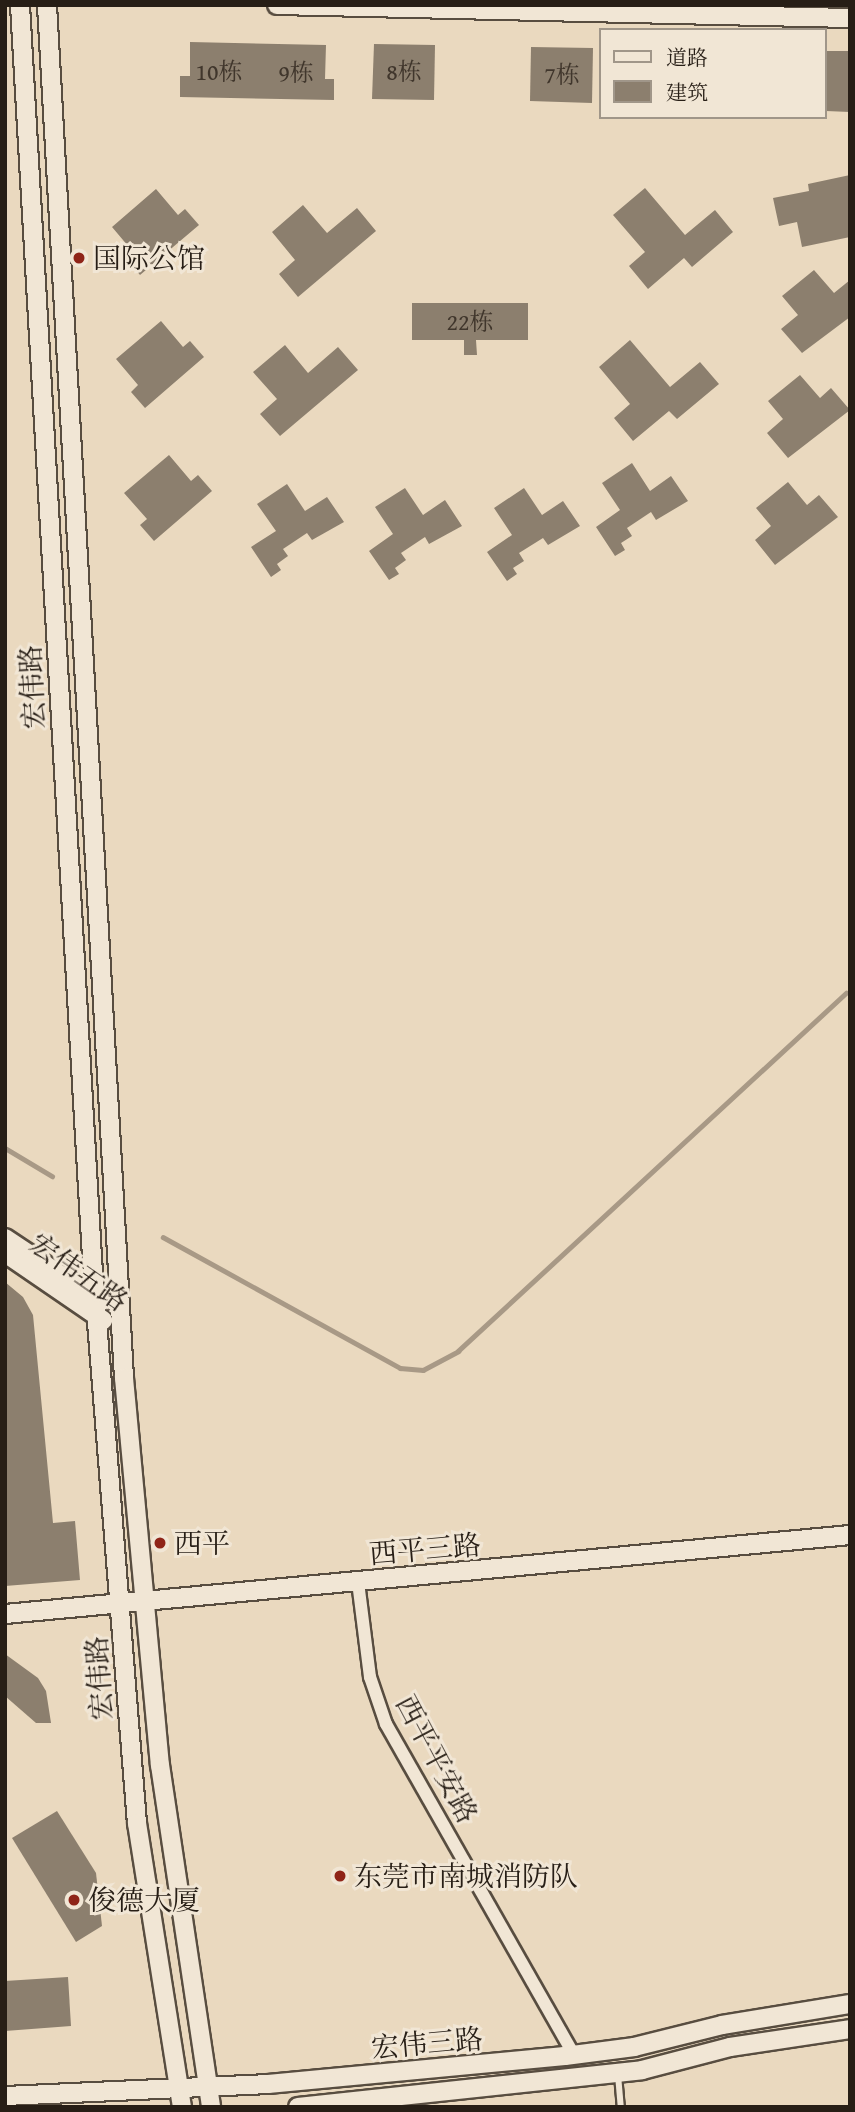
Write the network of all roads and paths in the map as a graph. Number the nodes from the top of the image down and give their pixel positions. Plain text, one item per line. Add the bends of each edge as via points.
1 (20, 5) edge
2 (47, 5) edge
3 (276, 5) edge
4 (525, 8) edge
5 (850, 18) edge
6 (5, 1238) edge
7 (5, 1253) edge
8 (98, 1308) junction
9 (121, 1326) junction
10 (850, 1535) edge
11 (358, 1582) junction
12 (145, 1602) junction
13 (120, 1604) junction
14 (5, 1614) edge
15 (850, 2004) edge
16 (850, 2029) edge
17 (575, 2055) junction
18 (618, 2073) junction
19 (208, 2088) junction
20 (5, 2096) edge
21 (181, 2098) edge
22 (211, 2107) edge
23 (298, 2107) edge
24 (621, 2107) edge

1 - 8 street, 宏伟路
2 - 9 street, 宏伟路
3 - 4 street
4 - 5 street
6 - 8 street, 宏伟五路
7 - 8 street, 宏伟五路
8 - 9 street, 宏伟五路
8 - 13 street, 宏伟路
9 - 12 street, 宏伟路
10 - 11 street, 西平三路
11 - 12 street, 西平三路
11 - 17 street, 西平平安路 via 370,1677 386,1724
12 - 13 street, 西平三路
12 - 19 street, 宏伟路 via 170,1846
13 - 14 street, 西平三路
13 - 21 street, 宏伟路 via 139,1835
15 - 17 street, 宏伟三路
16 - 18 street, 宏伟三路 via 730,2047
17 - 19 street, 宏伟三路
18 - 23 street, 宏伟三路
18 - 24 lane
19 - 21 street, 宏伟三路
19 - 22 street, 宏伟路
20 - 21 street, 宏伟三路

